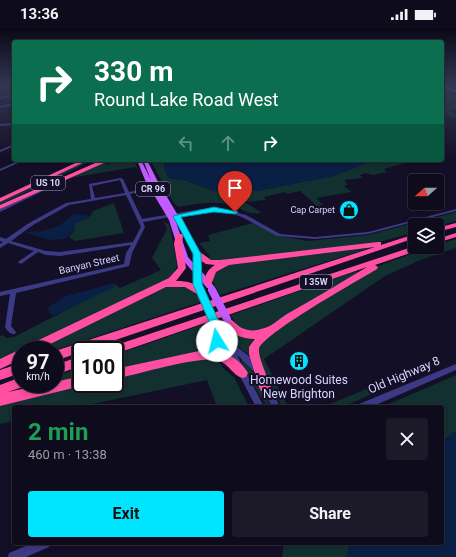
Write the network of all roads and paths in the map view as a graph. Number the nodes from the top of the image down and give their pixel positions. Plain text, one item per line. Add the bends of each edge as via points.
1 (12, 124) edge
2 (0, 125) edge
3 (12, 146) edge
4 (0, 150) edge
5 (18, 162) edge
6 (77, 162) edge
7 (82, 162) edge
8 (99, 162) edge
9 (99, 162) edge
10 (140, 162) edge
11 (146, 162) edge
12 (0, 170) edge
13 (40, 181) junction
14 (141, 191) dead end
15 (128, 193) junction
16 (93, 199) junction
17 (0, 200) edge
18 (0, 207) edge
19 (456, 210) edge
20 (0, 211) edge
21 (172, 215) junction
22 (141, 221) junction
23 (456, 225) edge
24 (444, 228) edge
25 (456, 235) edge
26 (178, 236) junction
27 (408, 237) edge
28 (408, 238) edge
29 (0, 239) edge
30 (444, 239) edge
31 (8, 241) junction
32 (134, 243) junction
33 (0, 246) edge
34 (37, 250) junction
35 (408, 251) edge
36 (402, 253) junction
37 (197, 254) junction
38 (21, 262) dead end
39 (236, 262) junction
40 (198, 271) junction
41 (165, 284) junction
42 (210, 286) junction
43 (13, 291) junction
44 (201, 293) junction
45 (0, 294) edge
46 (228, 322) junction
47 (216, 326) junction
48 (270, 331) junction
49 (13, 332) dead end
50 (47, 341) edge
51 (232, 345) junction
52 (124, 346) edge
53 (64, 353) edge
54 (201, 356) junction
55 (12, 358) edge
56 (0, 364) edge
57 (456, 367) edge
58 (12, 371) edge
59 (124, 372) edge
60 (242, 373) junction
61 (0, 375) edge
62 (72, 384) edge
63 (12, 385) edge
64 (265, 386) junction
65 (0, 390) edge
66 (0, 400) edge
67 (259, 405) edge
68 (275, 405) edge
69 (367, 405) edge
70 (40, 545) edge
71 (12, 557) edge

1 - 2 street
3 - 4 street
5 - 12 street
6 - 13 highway
7 - 13 highway, US 10
8 - 20 street
9 - 18 highway
10 - 21 main road, CR 96 via 148,180
11 - 21 main road, CR 96
13 - 17 highway, US 10
14 - 15 street
15 - 16 street
15 - 16 street via 121,179 90,185
15 - 22 street
16 - 31 street via 63,206
19 - 21 street via 358,235 306,238 274,233 249,217 235,212 214,210
21 - 22 street
21 - 26 main road, CR 96
21 - 37 main road, CR 96
22 - 32 street, Banyan Street via 143,230
23 - 24 highway
25 - 30 highway
26 - 40 main road, CR 96 via 184,258
26 - 41 highway via 182,268 177,276
27 - 39 highway via 371,245
28 - 53 highway, I 35W
29 - 31 street
31 - 33 street
31 - 34 street
32 - 34 street via 66,254
32 - 43 street, Banyan Street via 125,266
34 - 38 street
35 - 36 highway, I 35W
36 - 48 highway via 366,271
36 - 52 highway, I 35W
37 - 39 highway via 210,262
37 - 40 main road, CR 96
39 - 42 highway via 215,269 210,274
40 - 42 main road, CR 96
40 - 44 main road, CR 96 via 197,279
41 - 44 highway via 187,284
41 - 50 highway
42 - 46 main road, CR 96, bridge
43 - 45 street, Banyan Street
43 - 49 street via 8,327
44 - 47 main road, CR 96, bridge
46 - 48 highway via 238,332 247,335
46 - 51 street, CR 96
47 - 51 street, CR 96
47 - 54 highway via 217,341
48 - 64 highway via 260,338 254,350
51 - 60 street, CR 96 via 234,357
51 - 64 street, CR 96 via 255,367
54 - 59 highway
54 - 60 highway via 215,355 224,358
55 - 56 highway
57 - 69 street, Old Highway 8
58 - 61 highway
60 - 67 street, CR 96
62 - 66 highway
63 - 65 highway
64 - 68 street, CR 96
70 - 71 street

